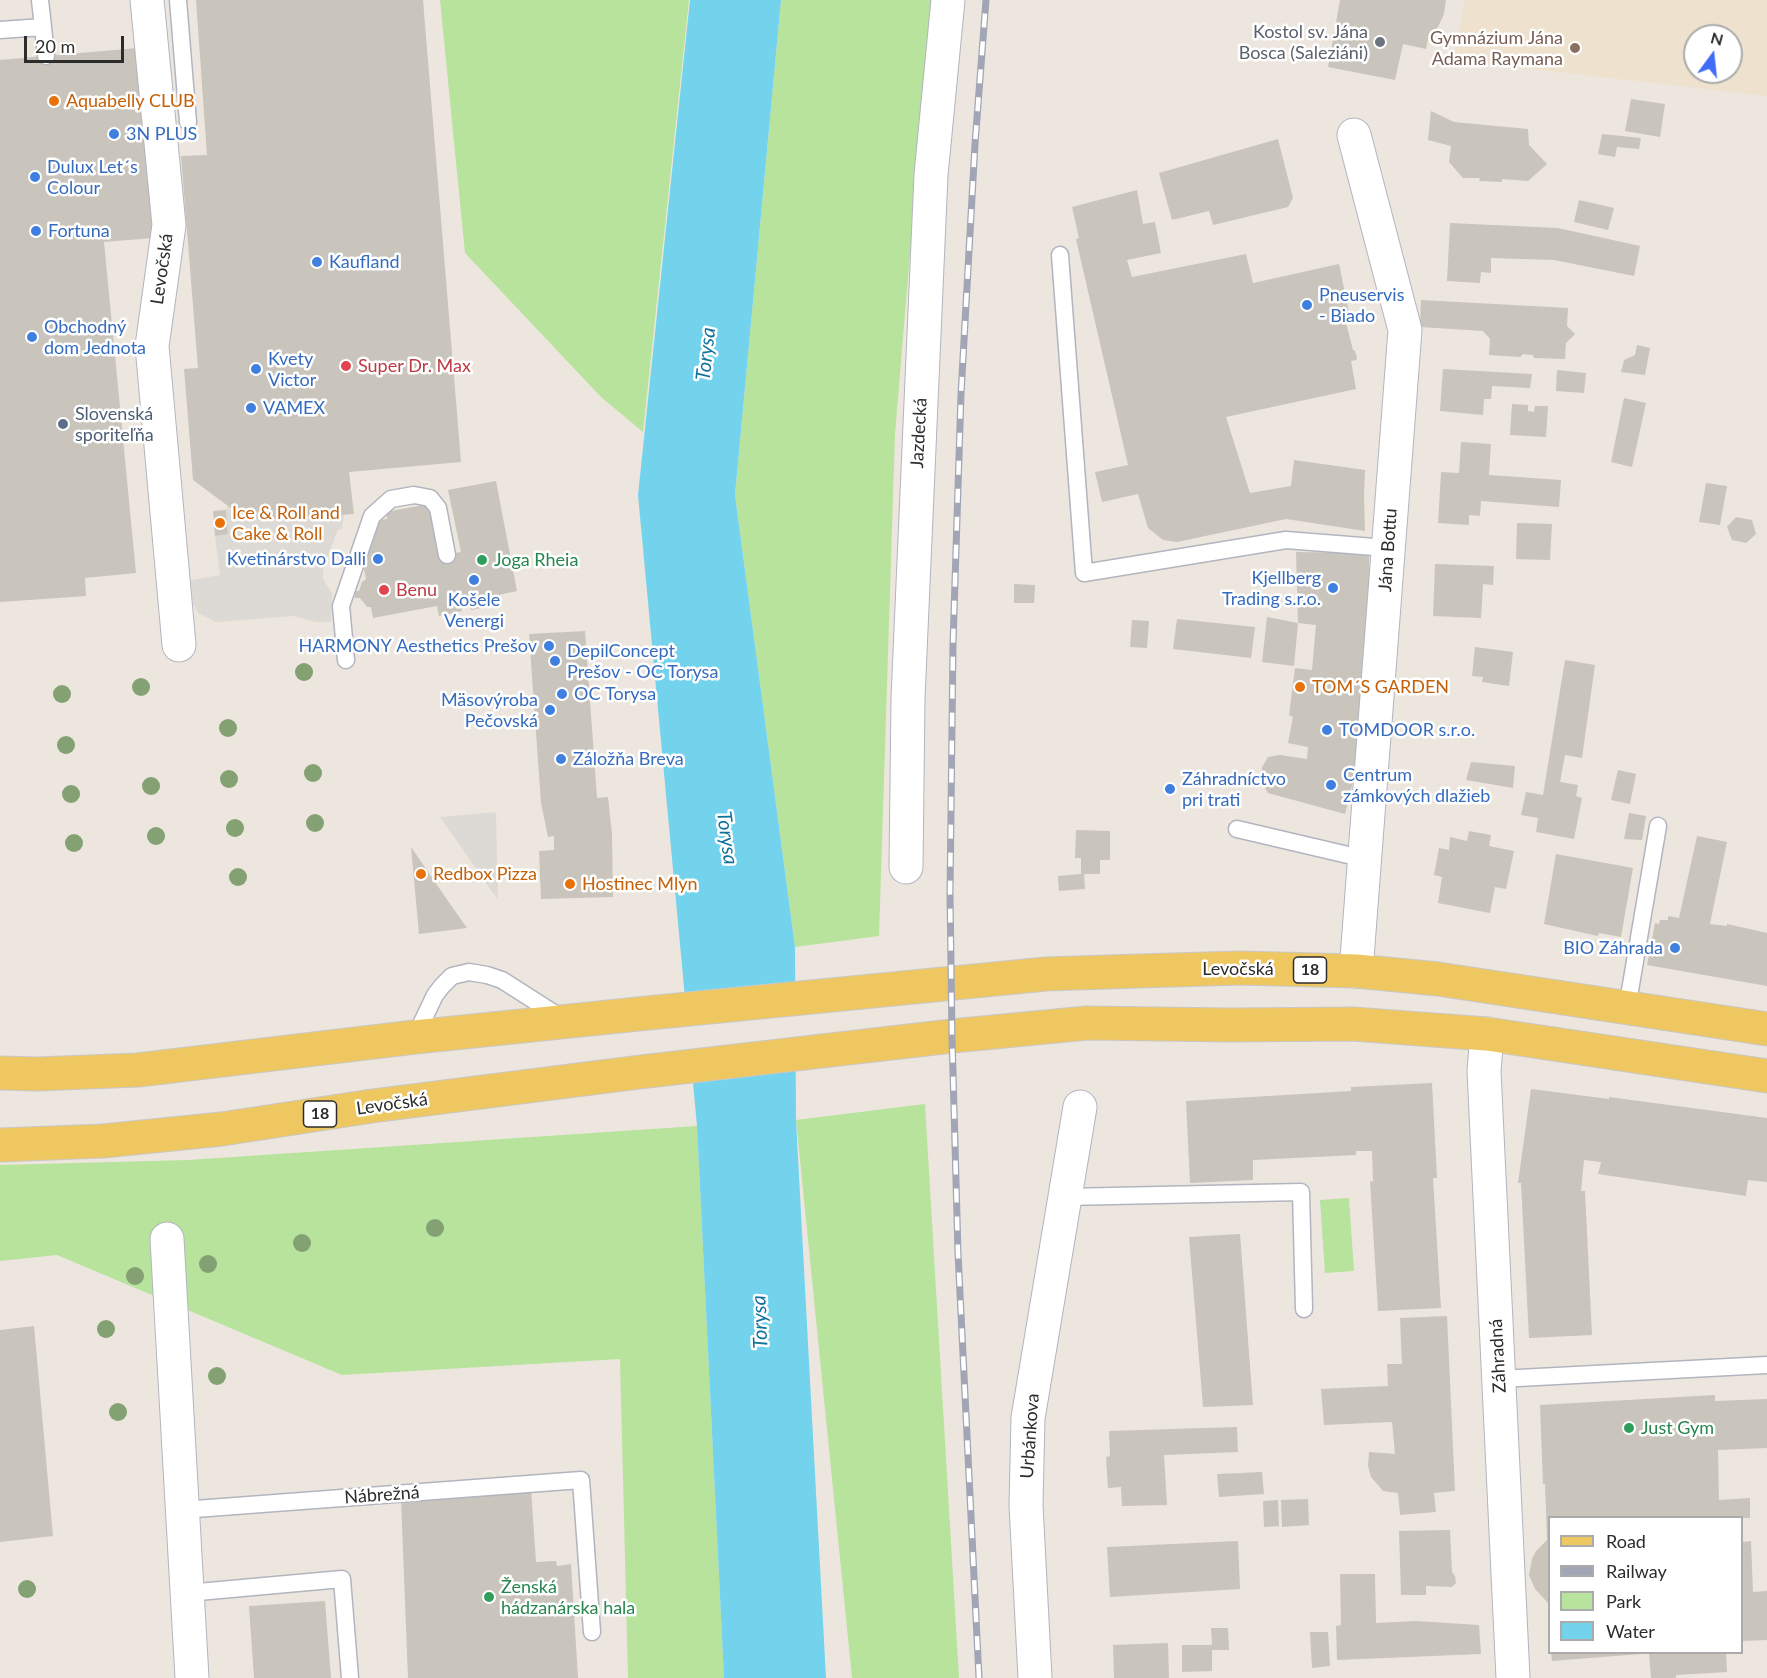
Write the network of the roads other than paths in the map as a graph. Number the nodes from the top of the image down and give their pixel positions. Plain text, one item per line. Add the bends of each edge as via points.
1 (40, 0) edge
2 (147, 0) edge
3 (178, 0) edge
4 (948, 0) edge
5 (43, 27) junction
6 (0, 30) edge
7 (46, 56) dead end
8 (188, 122) dead end
9 (1354, 135) dead end
10 (1060, 255) dead end
11 (1388, 548) junction
12 (447, 555) dead end
13 (179, 645) dead end
14 (346, 660) dead end
15 (1658, 826) dead end
16 (1237, 829) dead end
17 (1365, 859) junction
18 (906, 867) dead end
19 (1356, 971) junction
20 (1627, 1008) junction
21 (569, 1022) junction
22 (1767, 1029) edge
23 (1487, 1034) junction
24 (416, 1037) junction
25 (0, 1073) edge
26 (1767, 1076) edge
27 (1080, 1107) dead end
28 (0, 1145) edge
29 (1065, 1197) junction
30 (167, 1239) dead end
31 (1304, 1310) dead end
32 (1767, 1365) edge
33 (1499, 1379) junction
34 (182, 1510) junction
35 (187, 1593) junction
36 (592, 1632) dead end
37 (192, 1678) edge
38 (350, 1678) edge
39 (1035, 1678) edge
40 (1513, 1678) edge

1 - 5 lane
2 - 13 street, Levočská via 169,225 152,346
3 - 8 lane
4 - 18 street, Jazdecká via 931,175 908,698
5 - 6 lane
5 - 7 lane
9 - 11 street, Jána Bottu via 1405,330
10 - 11 lane via 1084,573 1287,540
11 - 17 street, Jána Bottu
12 - 14 lane via 438,508 430,498 414,495 391,499 372,516 341,606
15 - 20 lane
16 - 17 lane
17 - 19 street, Jána Bottu
19 - 20 main road, Levočská / 18 via 1438,979
19 - 21 main road, Levočská / 18 via 1240,968 1046,974
20 - 22 main road, Levočská / 18
21 - 24 main road, 18
21 - 24 lane via 502,980 469,972 452,976 442,986
23 - 26 main road, 18
23 - 28 main road, Levočská / 18 via 1353,1024 1087,1023 640,1072 222,1129 103,1141
23 - 33 street, Záhradná via 1484,1071
24 - 25 main road, 18 via 138,1070
27 - 29 street, Urbánkova
29 - 31 lane via 1301,1192
29 - 39 street, Urbánkova via 1028,1418 1026,1505
30 - 34 street
32 - 33 lane
33 - 40 street, Záhradná
34 - 35 street
34 - 36 lane, Nábrežná via 581,1480
35 - 37 street
35 - 38 lane via 342,1579

